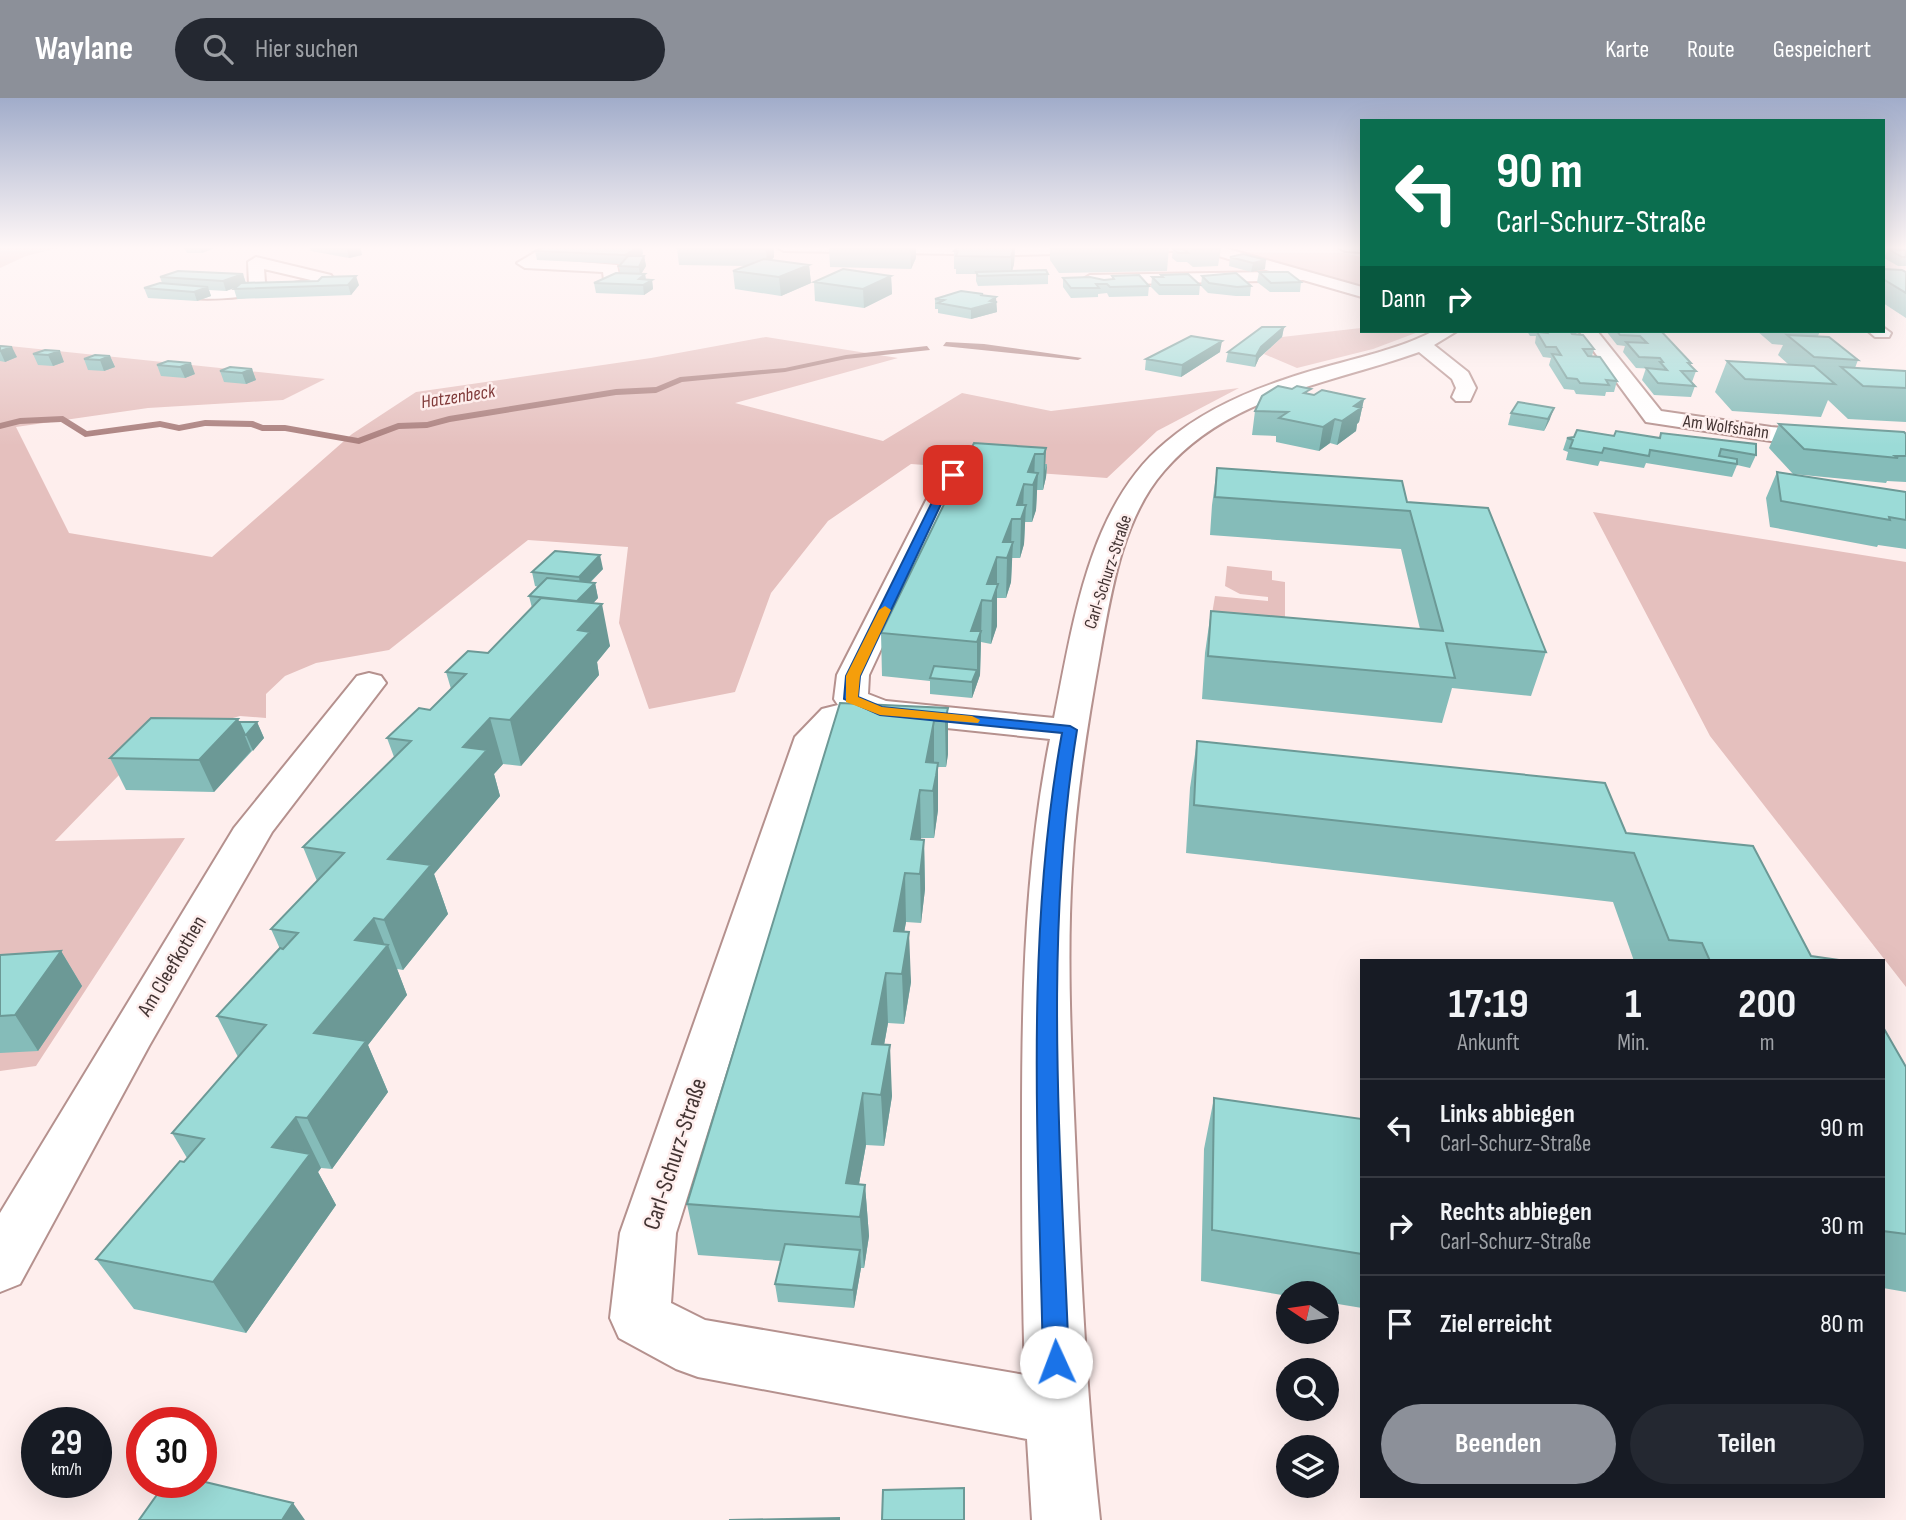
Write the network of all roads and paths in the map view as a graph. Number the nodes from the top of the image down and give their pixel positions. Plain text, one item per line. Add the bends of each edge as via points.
1 (1590, 333) edge
2 (1435, 338) edge
3 (1463, 397) dead end
4 (1906, 444) edge
5 (1008, 479) edge
6 (369, 683) dead end
7 (880, 711) junction
8 (1070, 730) junction
9 (0, 1266) edge
10 (1058, 1413) junction
11 (1066, 1520) edge

1 - 4 street, Am Wolfshahn via 1654,417 1771,434
2 - 3 street, Carl-Schurz-Straße via 1461,376 1466,388
2 - 8 street, Carl-Schurz-Straße via 1402,354 1307,379 1253,399 1204,424 1171,449 1145,479 1112,545 1087,635
5 - 7 street, Carl-Schurz-Straße via 953,475 947,482 853,676 851,699
6 - 9 street, Am Cleefkothen via 254,828
7 - 8 street, Carl-Schurz-Straße
7 - 10 street, Carl-Schurz-Straße via 834,716 813,737 648,1233 640,1318 698,1348
8 - 10 street, Carl-Schurz-Straße via 1052,866 1046,1013
10 - 11 street, Carl-Schurz-Straße

